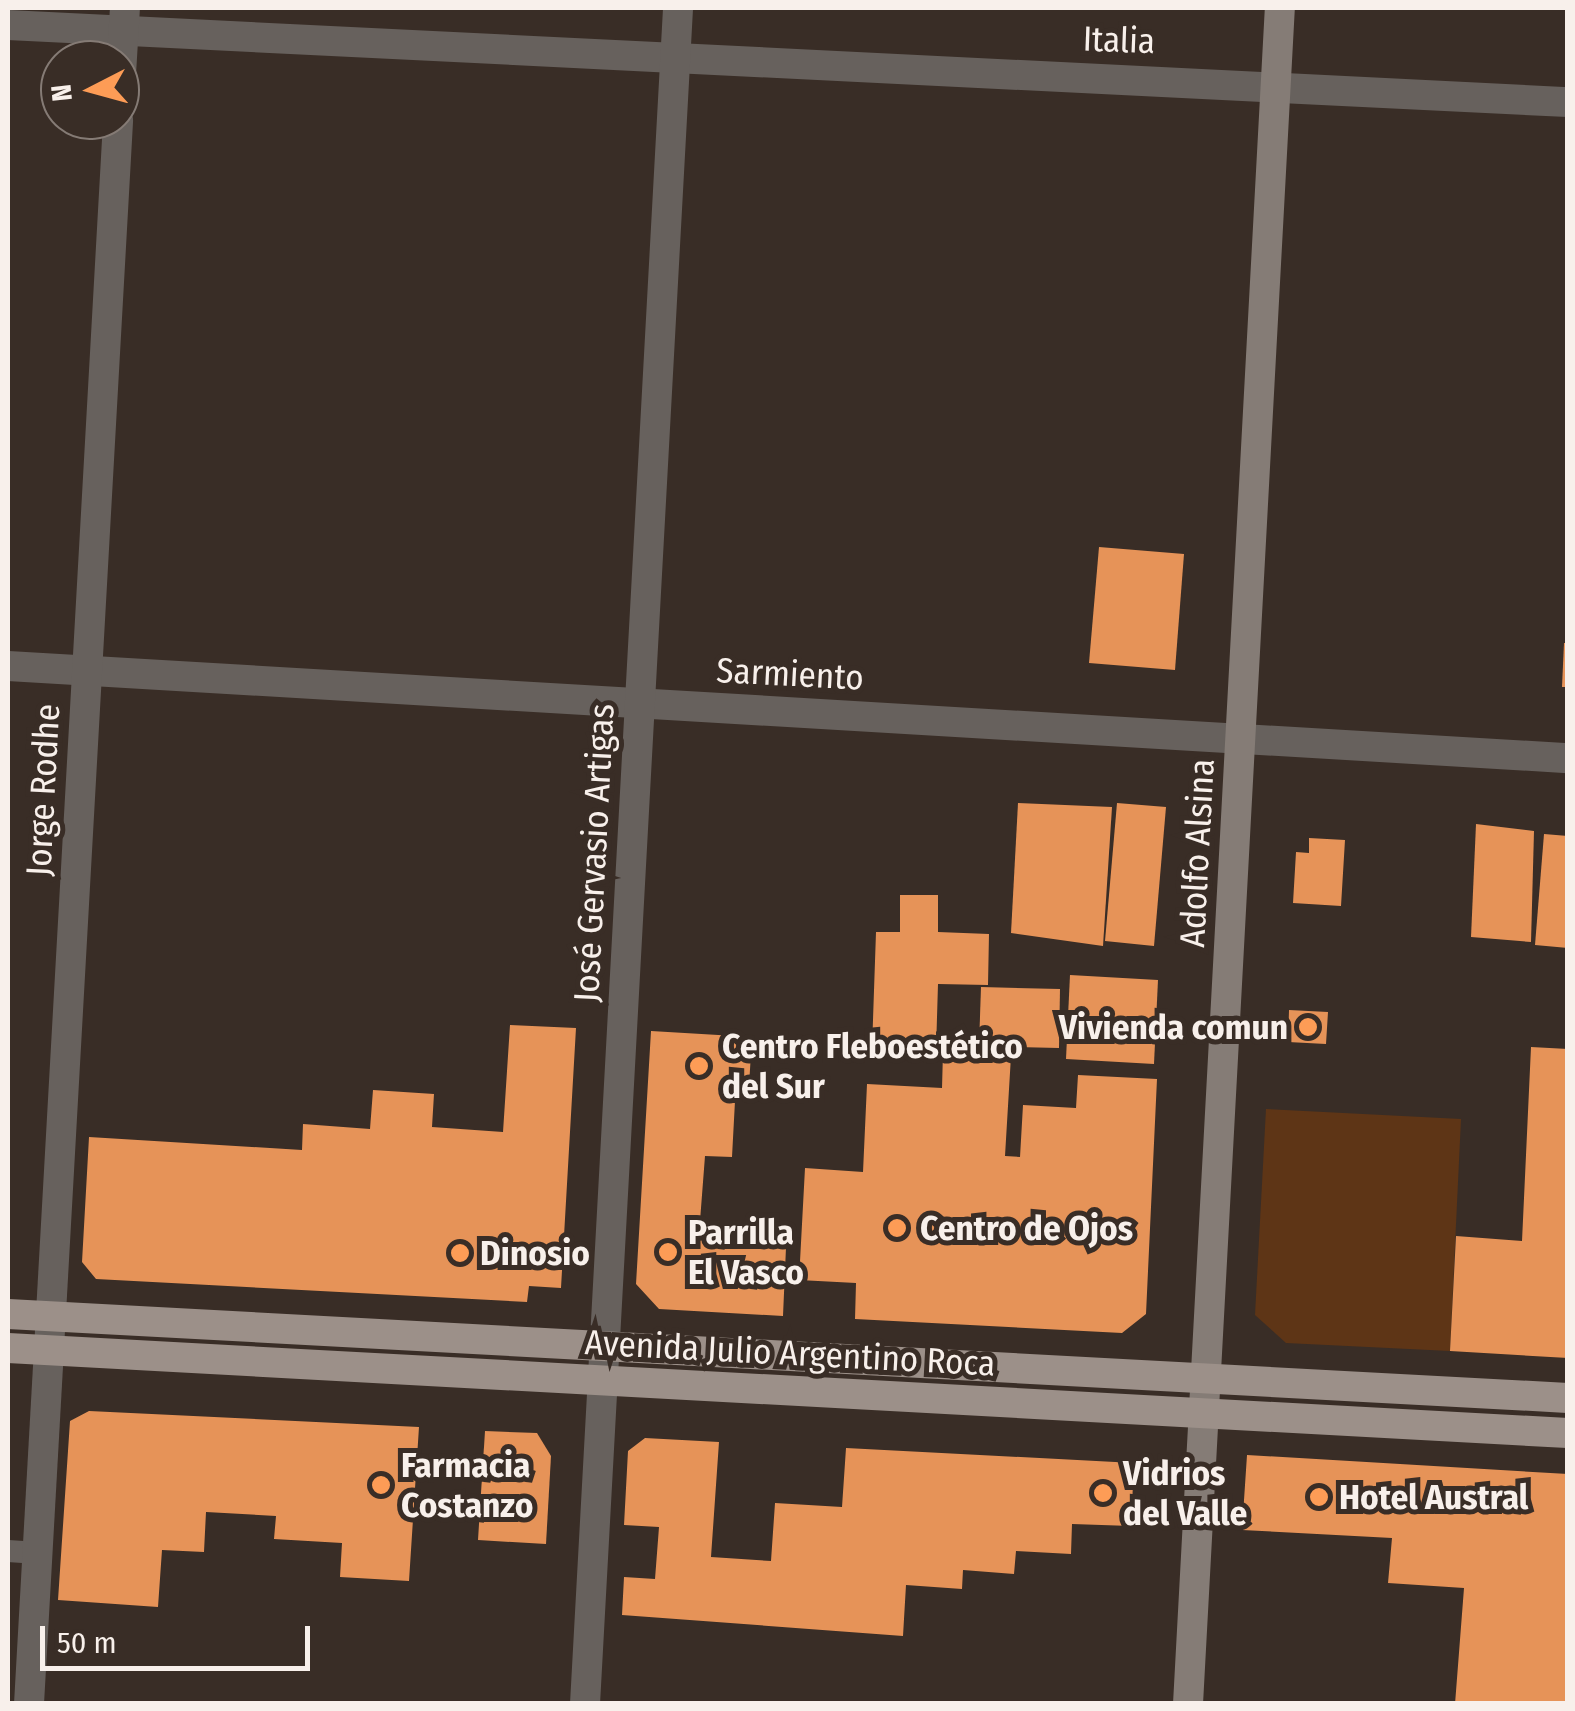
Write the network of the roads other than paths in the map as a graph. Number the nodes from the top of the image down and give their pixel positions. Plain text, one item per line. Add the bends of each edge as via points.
1 (678, 8) edge
2 (1280, 8) edge
3 (124, 20) edge
4 (8, 25) edge
5 (675, 58) junction
6 (1276, 84) junction
7 (1568, 102) edge
8 (117, 140) edge
9 (8, 666) edge
10 (87, 670) junction
11 (640, 703) junction
12 (1240, 739) junction
13 (1568, 758) edge
14 (8, 1314) edge
15 (52, 1317) junction
16 (605, 1346) junction
17 (8, 1348) edge
18 (50, 1351) junction
19 (1206, 1378) junction
20 (602, 1380) junction
21 (1568, 1398) edge
22 (1204, 1413) junction
23 (1568, 1433) edge
24 (23, 1552) edge
25 (30, 1704) edge
26 (585, 1704) edge
27 (1188, 1704) edge

1 - 5 street, José Gervasio Artigas
2 - 6 main road, Adolfo Alsina
3 - 4 street, Italia
3 - 5 street, Italia
5 - 6 street, Italia
5 - 11 street, José Gervasio Artigas
6 - 7 street, Italia
6 - 12 main road, Adolfo Alsina
8 - 10 street, Jorge Rodhe
9 - 10 street, Sarmiento
10 - 11 street, Sarmiento
10 - 15 street, Jorge Rodhe
11 - 12 street, Sarmiento
11 - 16 street, José Gervasio Artigas
12 - 13 street, Sarmiento
12 - 19 main road, Adolfo Alsina
14 - 15 main road, Avenida Julio Argentino Roca
15 - 16 main road, Avenida Julio Argentino Roca
15 - 18 street, Jorge Rodhe
16 - 19 main road, Avenida Julio Argentino Roca
16 - 20 street, José Gervasio Artigas
17 - 18 main road, Avenida Julio Argentino Roca
18 - 20 main road, Avenida Julio Argentino Roca
18 - 24 street, Jorge Rodhe
19 - 21 main road, Avenida Julio Argentino Roca
19 - 22 main road, Adolfo Alsina
20 - 22 main road, Avenida Julio Argentino Roca
20 - 26 street, José Gervasio Artigas
22 - 23 main road, Avenida Julio Argentino Roca
22 - 27 main road, Adolfo Alsina
24 - 25 street, Jorge Rodhe

